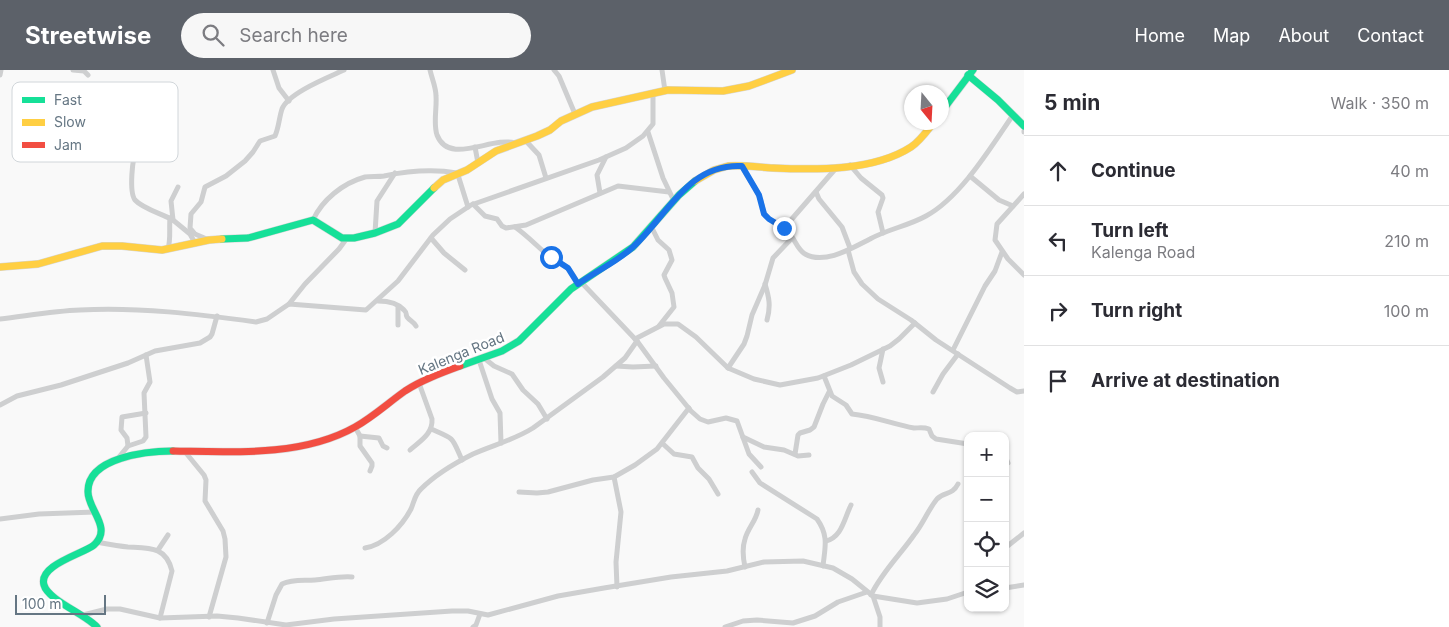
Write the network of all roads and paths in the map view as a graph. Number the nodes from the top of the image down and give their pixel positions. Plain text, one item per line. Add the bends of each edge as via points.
1 (1, 70) edge
2 (73, 70) edge
3 (273, 70) edge
4 (344, 70) edge
5 (430, 70) edge
6 (554, 70) edge
7 (662, 70) edge
8 (792, 70) edge
9 (970, 72) edge
10 (0, 75) edge
11 (88, 75) dead end
12 (665, 91) junction
13 (653, 94) junction
14 (289, 100) junction
15 (949, 102) edge
16 (575, 114) junction
17 (1015, 117) junction
18 (1024, 119) edge
19 (1024, 126) edge
20 (928, 130) edge
21 (648, 132) junction
22 (525, 140) junction
23 (515, 143) junction
24 (475, 147) junction
25 (606, 157) junction
26 (135, 162) edge
27 (478, 163) junction
28 (850, 165) junction
29 (742, 166) junction
30 (837, 167) junction
31 (395, 173) junction
32 (459, 174) junction
33 (970, 176) junction
34 (546, 178) junction
35 (178, 187) dead end
36 (600, 192) junction
37 (816, 192) junction
38 (671, 196) junction
39 (1022, 196) edge
40 (1024, 204) edge
41 (470, 206) junction
42 (1013, 206) junction
43 (172, 219) junction
44 (313, 220) junction
45 (651, 226) junction
46 (515, 227) junction
47 (784, 228) junction
48 (374, 233) junction
49 (883, 233) junction
50 (348, 238) junction
51 (431, 238) junction
52 (792, 238) junction
53 (209, 240) junction
54 (196, 242) junction
55 (168, 249) junction
56 (849, 249) junction
57 (1002, 252) junction
58 (0, 267) edge
59 (465, 270) dead end
60 (1024, 275) edge
61 (580, 283) junction
62 (765, 283) junction
63 (377, 301) junction
64 (289, 304) junction
65 (398, 306) junction
66 (217, 316) junction
67 (0, 319) edge
68 (767, 320) dead end
69 (915, 323) junction
70 (398, 325) dead end
71 (416, 326) dead end
72 (658, 326) junction
73 (636, 340) junction
74 (883, 349) junction
75 (953, 350) junction
76 (958, 354) junction
77 (146, 355) junction
78 (481, 359) junction
79 (616, 366) junction
80 (656, 366) junction
81 (728, 368) junction
82 (824, 376) junction
83 (884, 382) dead end
84 (419, 383) junction
85 (1024, 391) edge
86 (829, 392) junction
87 (933, 392) dead end
88 (0, 405) edge
89 (689, 408) junction
90 (146, 413) junction
91 (547, 418) junction
92 (355, 427) junction
93 (431, 429) junction
94 (360, 436) junction
95 (743, 436) junction
96 (662, 442) junction
97 (502, 443) junction
98 (964, 443) edge
99 (128, 446) junction
100 (387, 448) dead end
101 (410, 450) dead end
102 (186, 453) junction
103 (795, 454) junction
104 (809, 455) dead end
105 (119, 457) junction
106 (462, 460) junction
107 (761, 467) dead end
108 (370, 470) dead end
109 (752, 472) dead end
110 (614, 476) junction
111 (958, 484) dead end
112 (519, 492) dead end
113 (718, 494) dead end
114 (851, 505) dead end
115 (758, 510) dead end
116 (94, 512) junction
117 (0, 519) edge
118 (1024, 533) edge
119 (168, 535) dead end
120 (1021, 538) edge
121 (826, 541) junction
122 (96, 542) junction
123 (1009, 546) edge
124 (365, 548) dead end
125 (158, 550) junction
126 (824, 566) junction
127 (745, 567) junction
128 (352, 576) dead end
129 (1024, 585) edge
130 (617, 587) junction
131 (1009, 587) edge
132 (964, 593) edge
133 (870, 594) junction
134 (480, 614) junction
135 (83, 615) junction
136 (209, 616) junction
137 (160, 618) junction
138 (334, 620) junction
139 (267, 623) junction
140 (97, 627) edge
141 (334, 627) edge
142 (473, 627) edge
143 (725, 627) edge
144 (880, 627) edge

1 - 10 street
2 - 11 street
3 - 14 street via 280,90
4 - 14 street
5 - 24 street via 436,97 438,135 452,150
6 - 16 street via 560,76
7 - 12 street
8 - 12 main road via 723,91
9 - 15 main road
9 - 17 main road
12 - 13 main road
13 - 16 main road via 592,107
13 - 21 street via 653,124
14 - 53 street via 282,110 276,136 260,141 245,161 205,187 201,202 192,212 190,228 193,233
16 - 22 main road
17 - 18 street
17 - 19 main road
17 - 33 street
20 - 28 main road, Kalenga Road via 907,150 883,159
21 - 25 street
21 - 38 street
22 - 23 main road
22 - 34 street via 539,155
23 - 24 street
23 - 27 main road
24 - 27 street
25 - 34 street
25 - 36 street via 598,175
26 - 43 street via 131,191 137,202
27 - 32 main road
28 - 30 main road, Kalenga Road
28 - 49 street via 882,195 878,212
29 - 30 main road, Kalenga Road via 789,169
29 - 38 main road, Kalenga Road via 716,169
29 - 47 street via 759,195 764,214
30 - 37 street
31 - 32 street via 418,170
31 - 44 street via 364,177 346,186 320,206
31 - 48 street via 378,201
32 - 41 street
32 - 48 main road via 443,180 398,224
33 - 42 street via 998,200
33 - 49 street via 927,215
34 - 41 street
35 - 43 street via 171,201
36 - 38 street via 618,186
36 - 46 street via 535,222
37 - 47 street
37 - 56 street via 818,199 842,227
38 - 45 main road, Kalenga Road
39 - 40 street
39 - 42 street
41 - 46 street via 485,216 497,219 504,227
41 - 51 street via 450,219
42 - 57 street via 995,231 995,240
43 - 54 street
43 - 55 street
44 - 50 main road via 339,238
44 - 53 main road via 248,238
45 - 61 main road, Kalenga Road via 633,246
45 - 72 street via 658,240 669,250 672,260 664,278 672,292 674,307
46 - 61 street via 545,253 564,264
47 - 52 street
48 - 50 main road
49 - 56 street
50 - 64 street
51 - 59 street
51 - 63 street
52 - 56 street via 801,250 822,258
52 - 62 street via 773,258
53 - 54 main road
54 - 55 main road
55 - 58 main road via 102,246 38,264
56 - 69 street via 854,272 862,284
57 - 60 street
57 - 75 street
61 - 73 street
61 - 78 main road, Kalenga Road via 559,299 520,341
62 - 68 street via 770,300
62 - 81 street via 744,344
63 - 64 street via 362,310
63 - 65 street
64 - 66 street via 263,321
65 - 70 street
65 - 71 street
66 - 67 street via 164,311 79,310
66 - 77 street via 212,334 205,340
69 - 74 street via 900,339
69 - 75 street
72 - 73 street
72 - 81 street via 673,323 685,328
73 - 79 street
73 - 80 street
74 - 82 street
74 - 83 street via 879,368
75 - 76 street
76 - 85 street via 1015,391
76 - 87 street
77 - 88 street via 61,386 17,396
77 - 90 street via 150,383 144,392
78 - 84 main road, Kalenga Road
78 - 91 street via 512,374
78 - 97 street via 492,398 500,413
79 - 80 street
79 - 91 street
80 - 89 street
81 - 82 street via 780,385
82 - 86 street
84 - 92 main road, Kalenga Road
84 - 93 street via 432,419
86 - 98 street via 852,414 914,428 925,427 936,439
86 - 103 street via 814,427 798,436
89 - 95 street via 708,422 726,418 737,421
89 - 96 street
90 - 99 street via 145,440
90 - 99 street via 122,417 121,430
91 - 97 street via 520,436
92 - 94 street
92 - 102 main road, Kalenga Road via 316,442 267,450
93 - 101 street
93 - 106 street via 452,438
94 - 100 street via 379,438
94 - 108 street via 360,446 372,463
95 - 103 street via 764,447
95 - 107 street via 749,454
96 - 110 street via 641,461
96 - 113 street via 674,454 692,457
97 - 106 street
99 - 105 street
102 - 105 main road, Kalenga Road via 147,452
102 - 136 street via 204,475 205,501 225,540 226,557
103 - 104 street
105 - 116 main road, Kalenga Road via 96,472 89,484 88,495
106 - 124 street via 420,490 397,530
109 - 121 street via 760,483 817,520 824,528
110 - 112 street via 537,494
110 - 130 street via 621,512 616,557
111 - 133 street via 951,492 938,497 914,536
114 - 121 street via 837,536
115 - 127 street via 744,541
116 - 117 street
116 - 122 main road, Kalenga Road via 102,528
118 - 120 street
119 - 125 street
120 - 123 street
121 - 126 street
122 - 125 street
122 - 135 main road via 49,570 44,577 43,583 52,596
125 - 137 street via 172,571
126 - 127 street via 782,561
126 - 133 street via 852,579
127 - 130 street
128 - 139 street via 282,584
129 - 131 street
130 - 134 street via 558,596 496,614
132 - 133 street via 917,603
133 - 143 street via 838,602 815,616 793,623 757,620
133 - 144 street via 880,617
134 - 138 street via 452,611
134 - 142 street
135 - 137 street via 107,609
135 - 140 main road
136 - 137 street
136 - 139 street
138 - 139 street via 286,625
138 - 141 street

